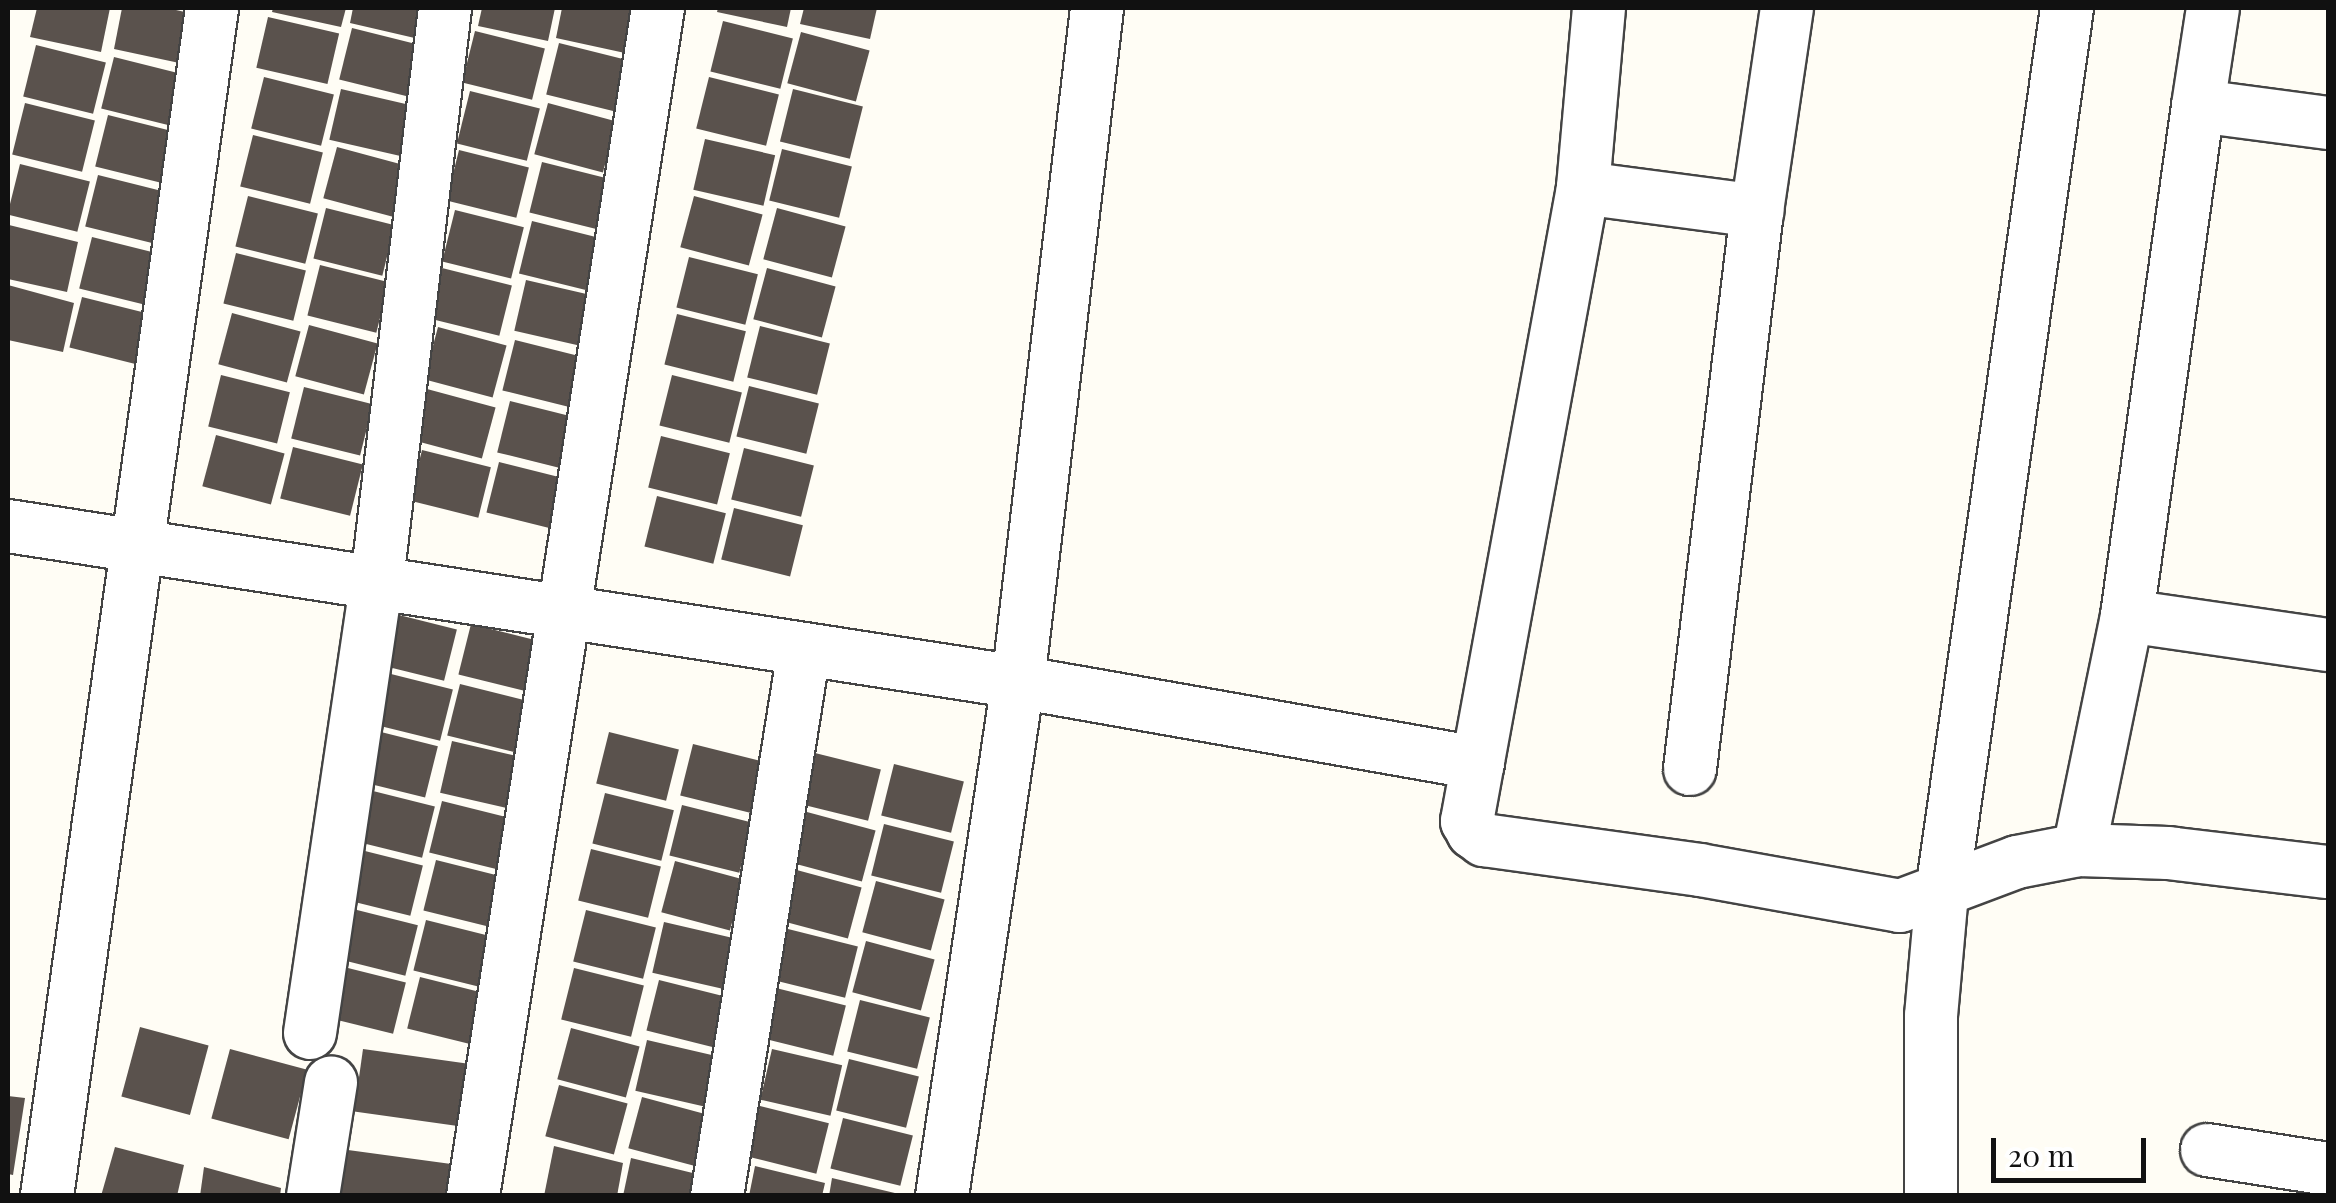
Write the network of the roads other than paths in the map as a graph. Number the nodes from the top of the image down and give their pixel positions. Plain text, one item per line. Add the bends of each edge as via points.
1 (212, 8) edge
2 (445, 8) edge
3 (658, 8) edge
4 (1097, 8) edge
5 (1599, 8) edge
6 (1787, 8) edge
7 (2066, 8) edge
8 (2213, 8) edge
9 (2198, 106) junction
10 (2328, 122) edge
11 (1583, 188) junction
12 (1757, 211) junction
13 (8, 526) edge
14 (136, 546) junction
15 (377, 580) junction
16 (564, 614) junction
17 (2127, 616) junction
18 (2328, 644) edge
19 (804, 650) junction
20 (1018, 682) junction
21 (1478, 763) junction
22 (1690, 769) dead end
23 (2079, 850) junction
24 (2328, 872) edge
25 (1942, 892) junction
26 (310, 1033) dead end
27 (330, 1082) dead end
28 (2207, 1150) dead end
29 (2328, 1169) edge
30 (47, 1196) edge
31 (313, 1196) edge
32 (473, 1196) edge
33 (717, 1196) edge
34 (942, 1196) edge
35 (1931, 1196) edge

1 - 14 street
2 - 15 street
3 - 16 street
4 - 20 street
5 - 11 street
6 - 12 street
7 - 25 street
8 - 9 street
9 - 10 street
9 - 17 street
11 - 12 street
11 - 21 street
12 - 22 street
13 - 14 street
14 - 15 street
14 - 30 street
15 - 16 street
15 - 26 street
16 - 19 street
16 - 32 street
17 - 18 street
17 - 23 street
19 - 20 street
19 - 33 street
20 - 21 street
20 - 34 street
21 - 25 street via 1467,821 1484,840 1900,906
23 - 24 street
23 - 25 street via 2017,862
25 - 35 street via 1930,1033
27 - 31 street
28 - 29 street

